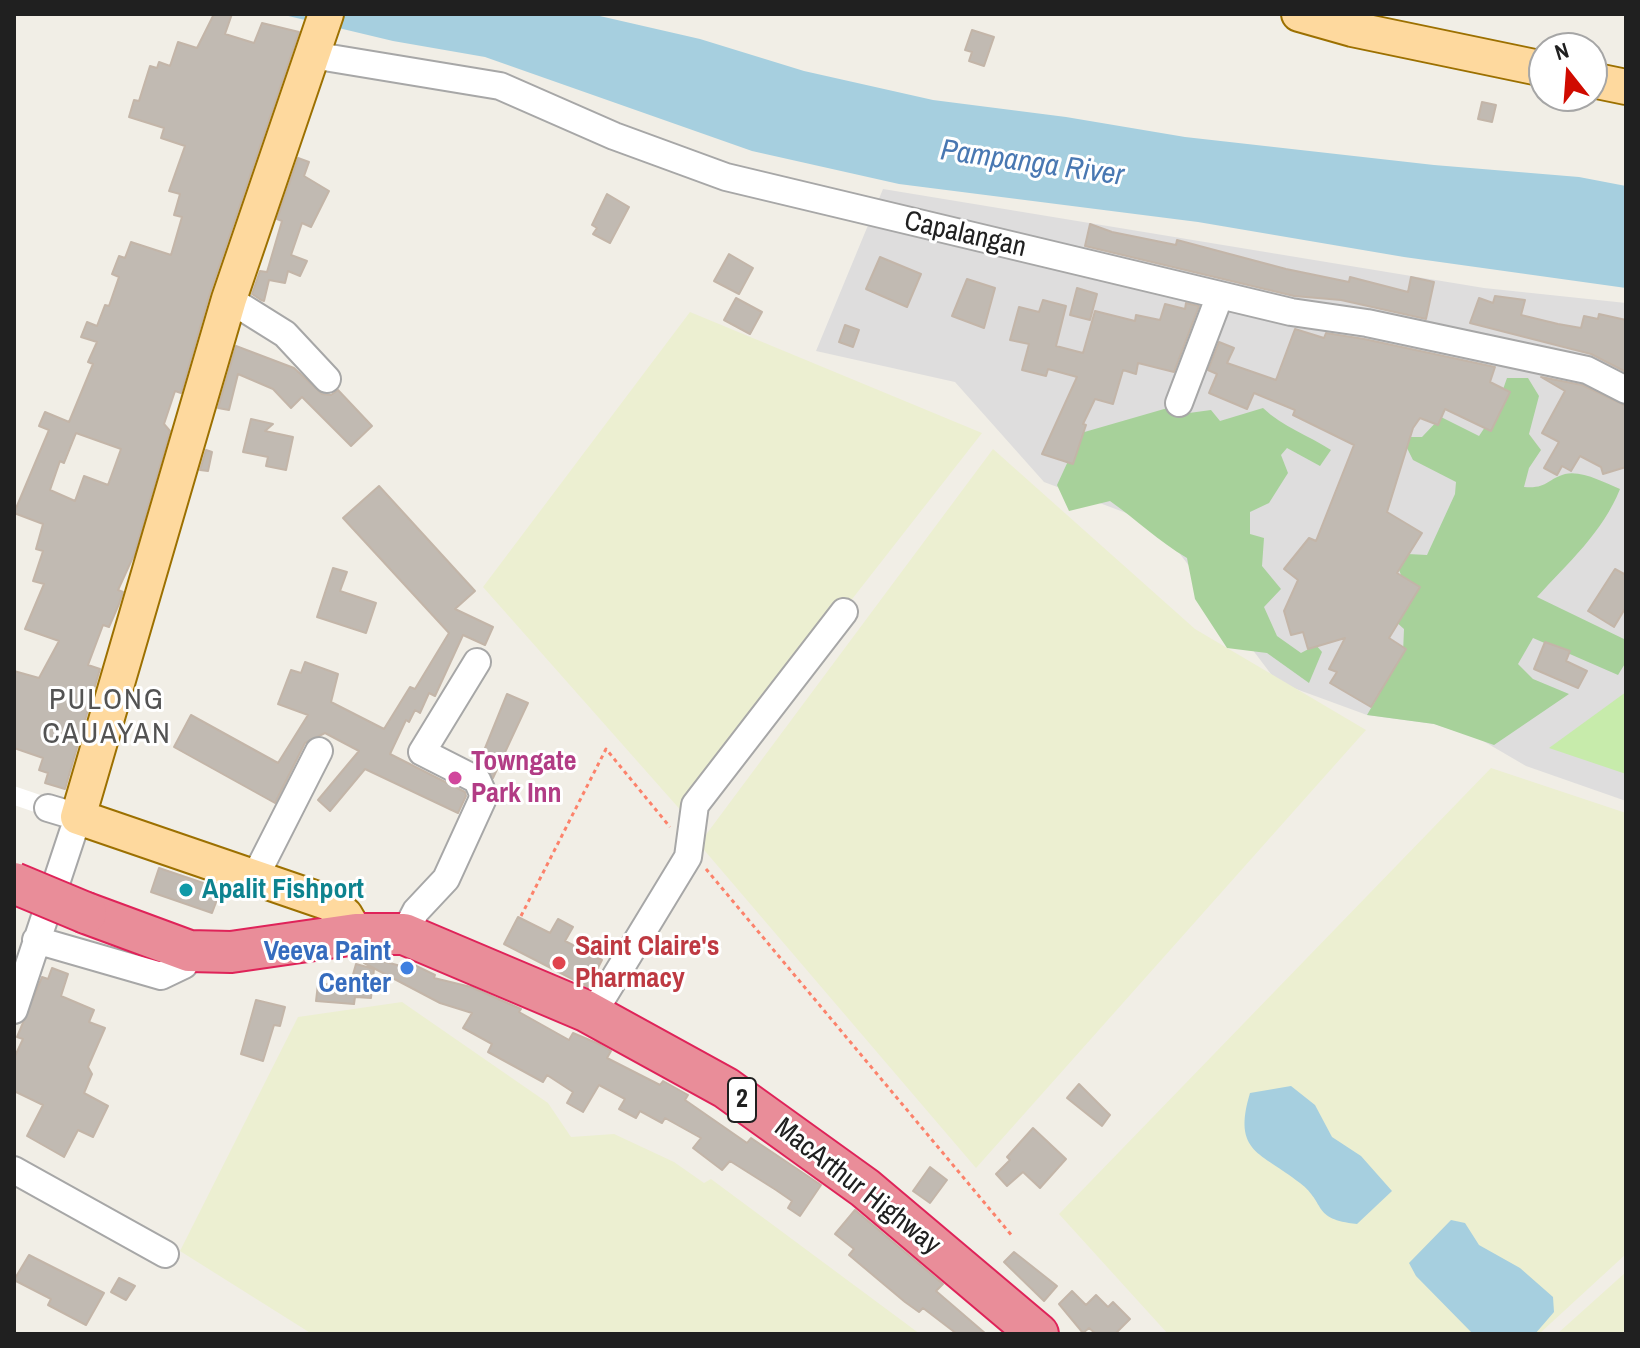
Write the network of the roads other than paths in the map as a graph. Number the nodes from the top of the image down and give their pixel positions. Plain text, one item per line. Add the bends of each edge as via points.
1 (1299, 14) edge
2 (319, 35) edge
3 (1528, 66) edge
4 (1220, 295) junction
5 (229, 299) junction
6 (327, 379) dead end
7 (1626, 390) edge
8 (1179, 403) dead end
9 (844, 612) dead end
10 (477, 662) dead end
11 (319, 751) dead end
12 (63, 812) junction
13 (255, 877) junction
14 (14, 883) edge
15 (356, 934) junction
16 (404, 934) junction
17 (36, 940) junction
18 (189, 951) junction
19 (14, 1010) edge
20 (592, 1015) junction
21 (14, 1170) edge
22 (165, 1254) dead end
23 (1017, 1327) edge

1 - 3 main road
2 - 4 street, Capalangan via 500,86 726,177
2 - 5 main road
4 - 7 street, Capalangan via 1587,370
4 - 8 street
5 - 6 street via 285,334
5 - 12 main road
9 - 20 street via 695,805 688,857
10 - 16 street via 422,752 477,780 484,796 446,879 416,911
11 - 13 street
12 - 13 main road
12 - 17 street
13 - 15 main road via 329,903 345,915
14 - 18 highway, MacArthur Highway / 2, bridge
15 - 16 highway, MacArthur Highway / 2
15 - 18 highway, MacArthur Highway / 2 via 231,952
16 - 20 highway, MacArthur Highway / 2
17 - 18 street via 161,976 184,965
17 - 19 street
20 - 23 highway, MacArthur Highway / 2 via 726,1088 865,1188
21 - 22 street

